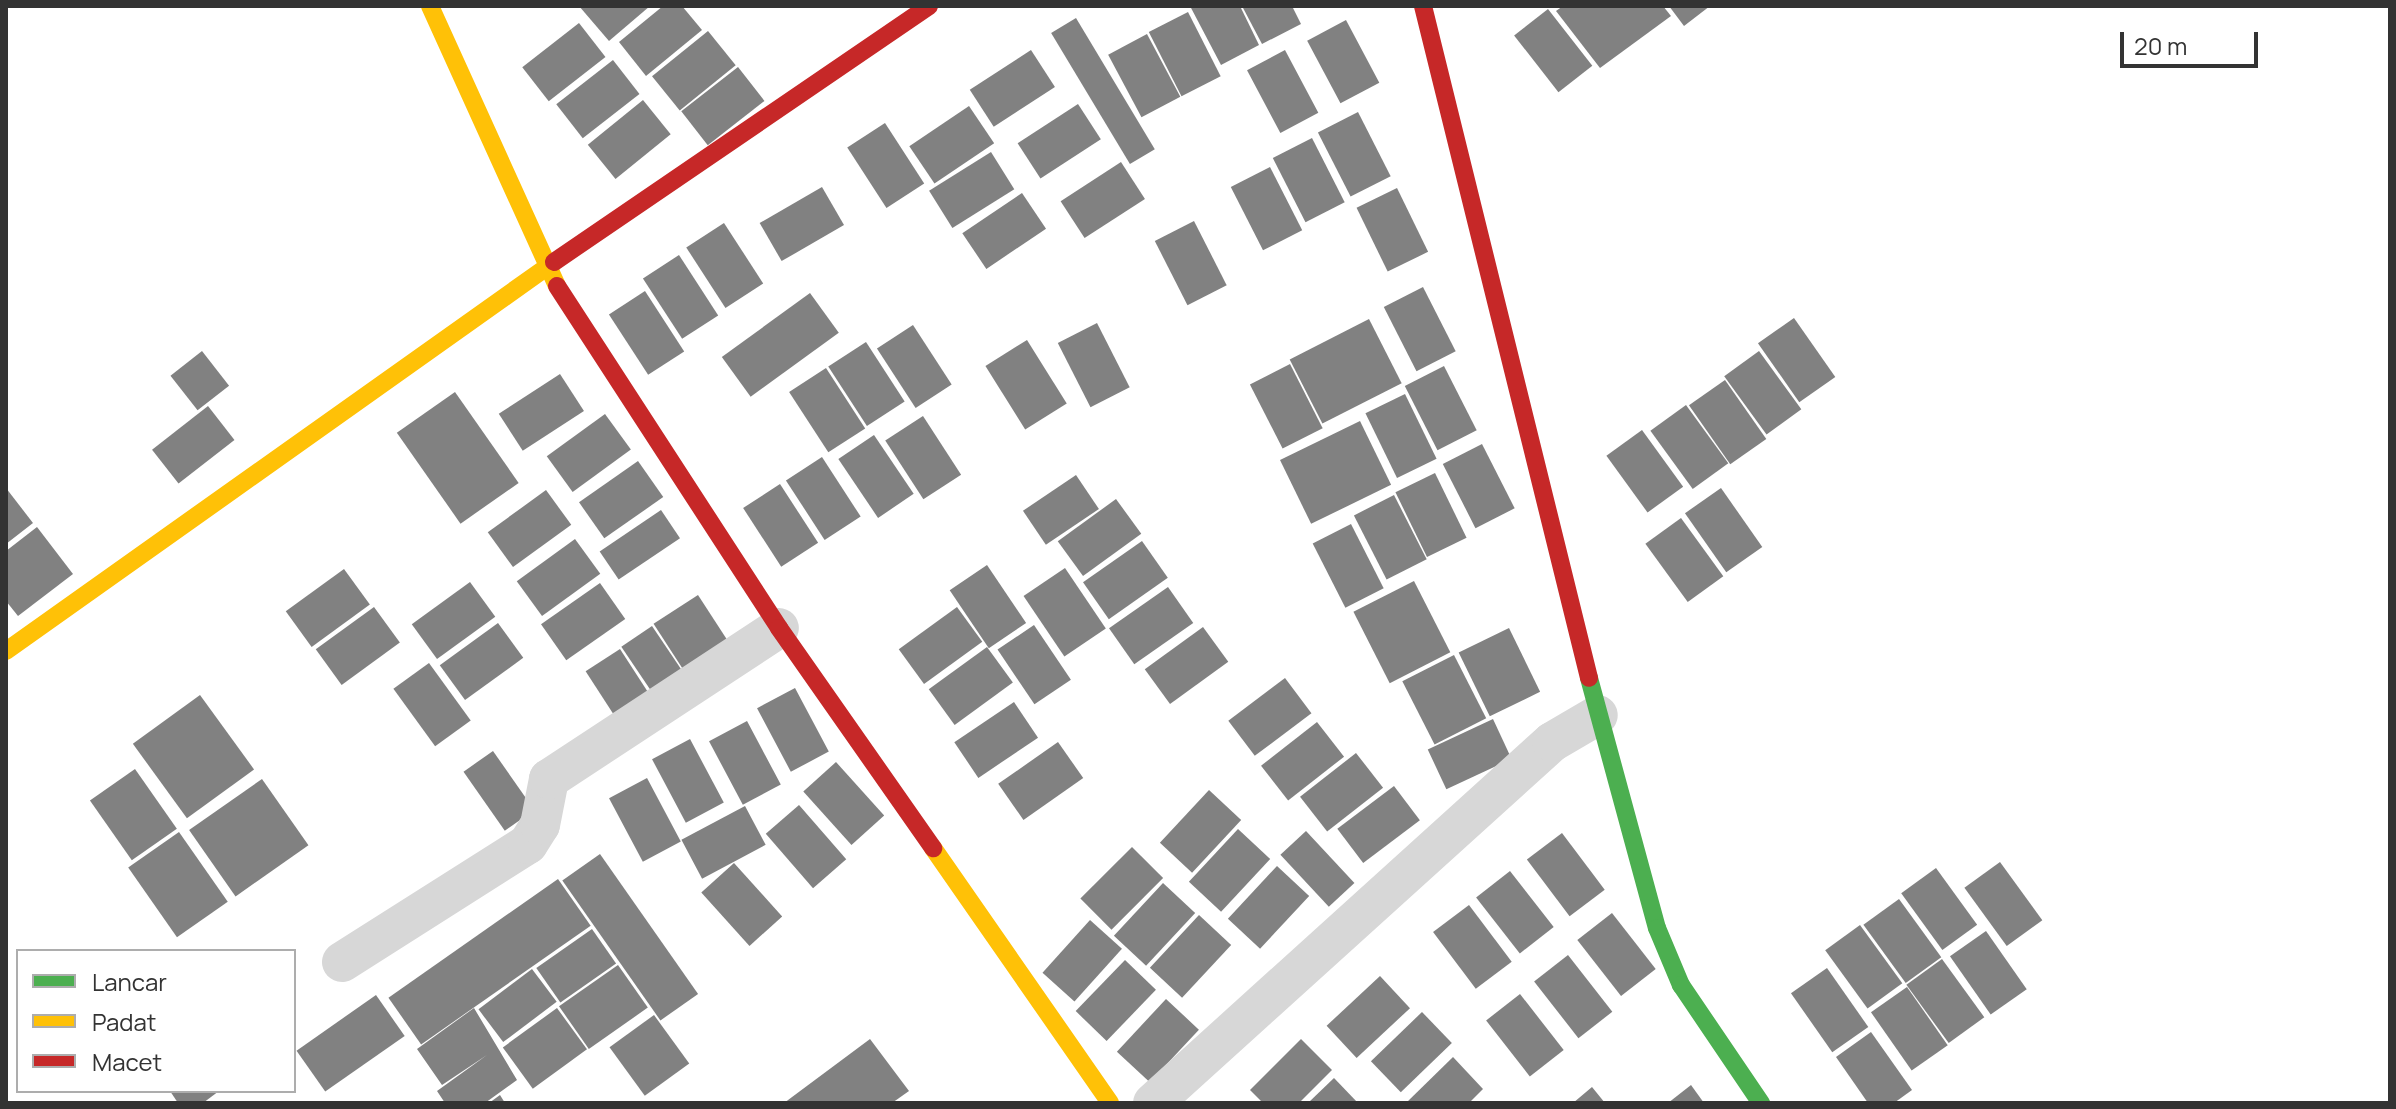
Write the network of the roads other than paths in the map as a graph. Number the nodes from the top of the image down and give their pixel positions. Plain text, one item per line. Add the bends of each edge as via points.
1 (430, 6) edge
2 (929, 6) edge
3 (1423, 6) edge
4 (545, 268) junction
5 (779, 628) junction
6 (6, 651) edge
7 (1598, 715) junction
8 (342, 962) dead end
9 (1110, 1103) edge
10 (1153, 1103) edge
11 (1761, 1103) edge

1 - 4 street
2 - 4 street
3 - 7 street
4 - 5 street
4 - 6 street
5 - 8 street via 549,779 540,825 528,844
5 - 9 street
7 - 10 street via 1552,742
7 - 11 street via 1657,928 1681,985

